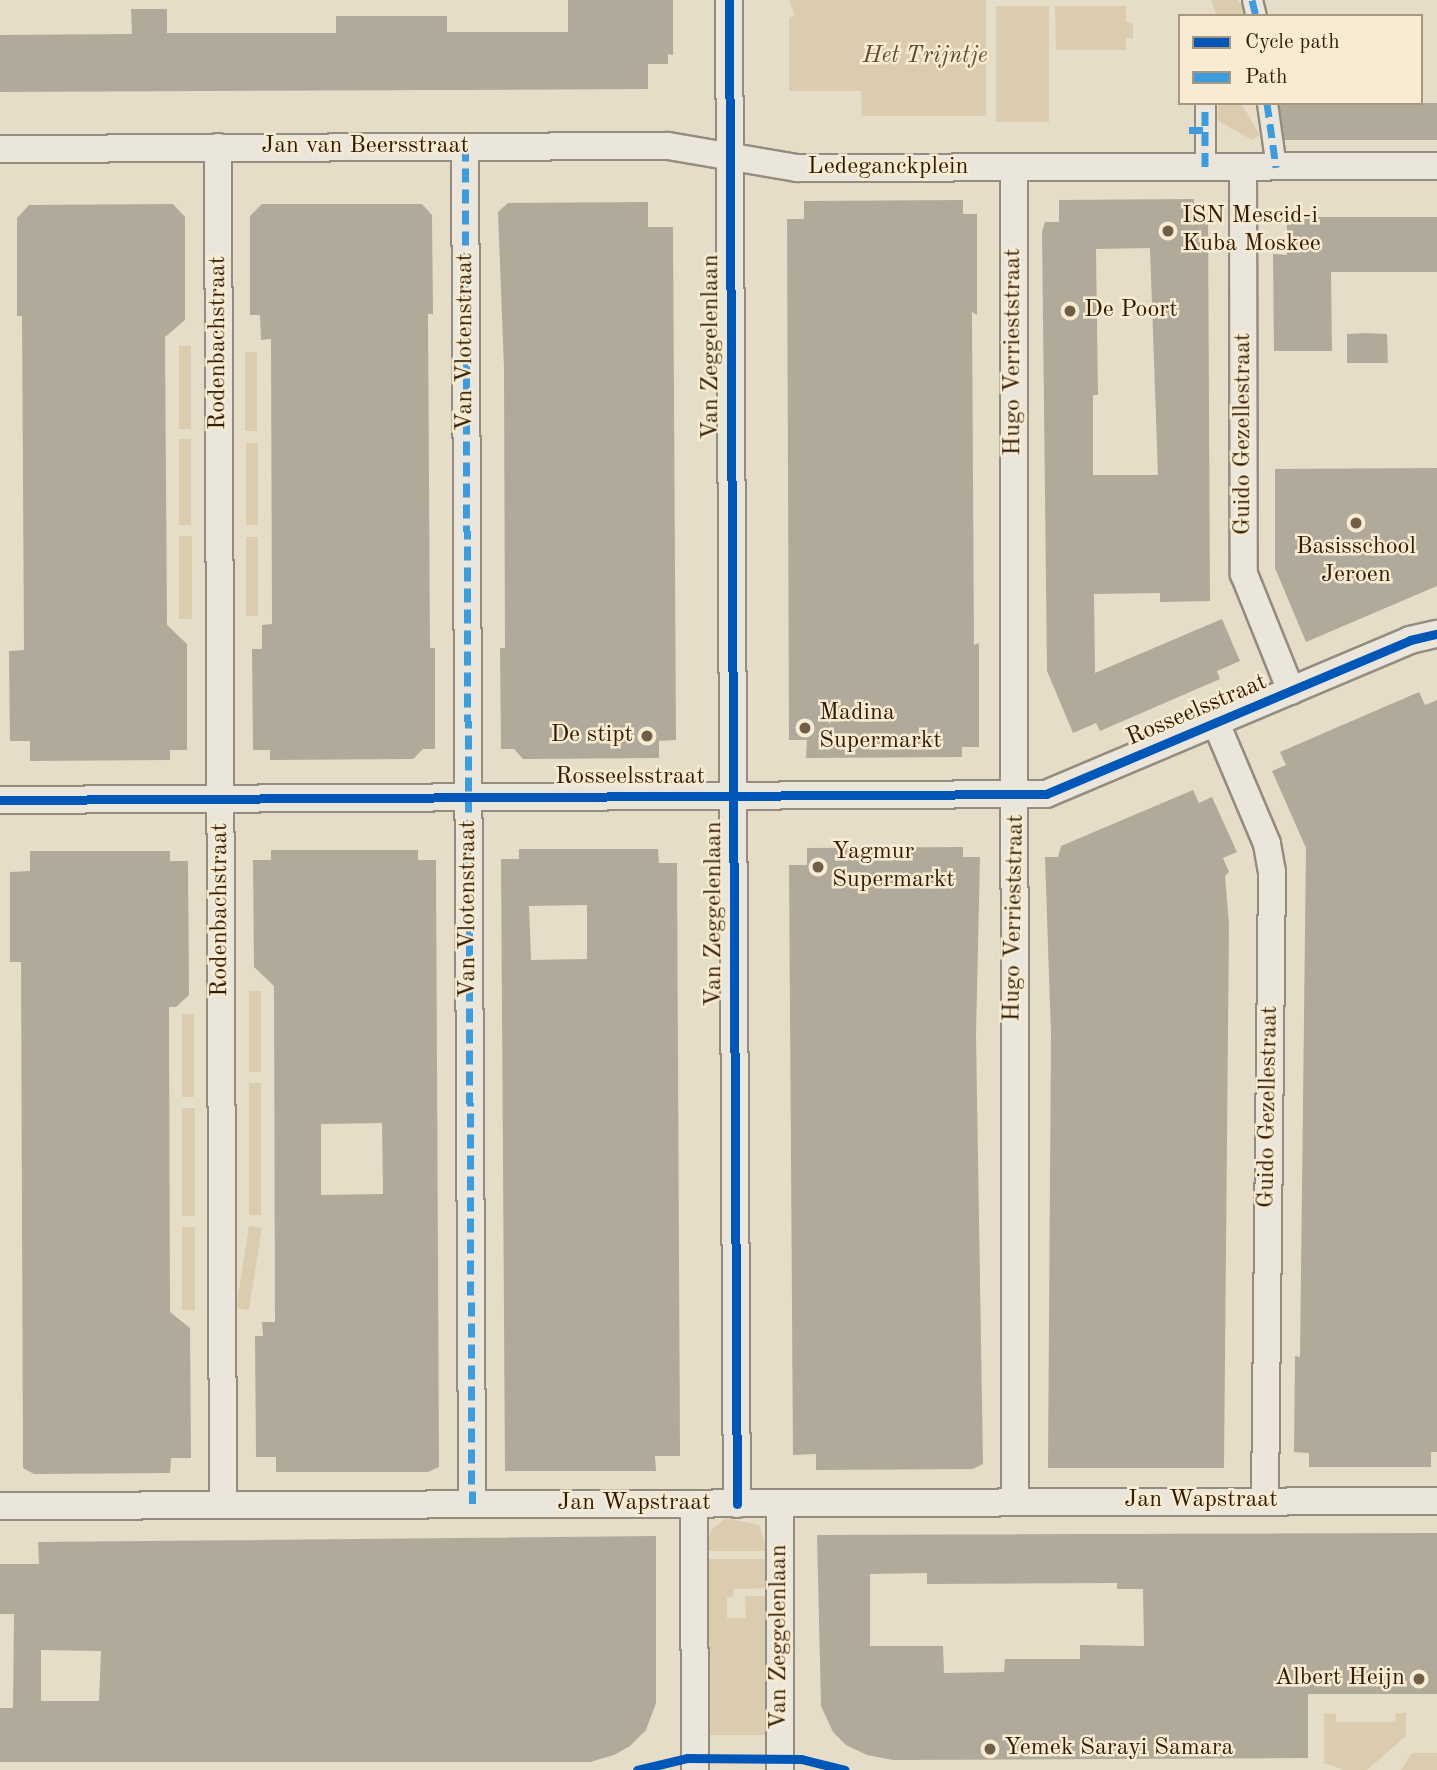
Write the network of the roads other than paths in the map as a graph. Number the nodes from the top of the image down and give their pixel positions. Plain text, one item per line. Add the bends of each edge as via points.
1 (729, 0) edge
2 (1204, 105) edge
3 (1268, 105) edge
4 (218, 147) junction
5 (465, 147) junction
6 (0, 149) edge
7 (730, 157) junction
8 (1437, 166) edge
9 (1014, 167) junction
10 (1205, 167) junction
11 (1243, 167) junction
12 (1276, 167) junction
13 (1437, 634) edge
14 (1291, 691) junction
15 (1216, 723) junction
16 (1016, 795) junction
17 (469, 797) junction
18 (734, 797) junction
19 (220, 798) junction
20 (0, 800) edge
21 (1437, 1500) edge
22 (1265, 1501) junction
23 (1016, 1502) junction
24 (780, 1503) junction
25 (472, 1504) junction
26 (694, 1504) junction
27 (737, 1504) junction
28 (223, 1505) junction
29 (0, 1506) edge
30 (695, 1770) edge
31 (780, 1770) edge

1 - 7 street
2 - 10 street via 1197,130
3 - 12 street
4 - 5 street, Jan van Beersstraat
4 - 6 street, Jan van Beersstraat
4 - 19 street, Rodenbachstraat
5 - 7 street, Jan van Beersstraat via 668,146
5 - 17 street, Van Vlotenstraat
7 - 9 street, Ledeganckplein via 797,168
7 - 18 street, Van Zeggelenlaan
8 - 12 street, Ledeganckplein
9 - 10 street, Ledeganckplein
9 - 16 street, Hugo Verrieststraat
10 - 11 street, Ledeganckplein
11 - 12 street, Ledeganckplein
11 - 14 street, Guido Gezellestraat via 1244,574
13 - 14 street, Rosseelsstraat via 1416,638
14 - 15 street, Rosseelsstraat
15 - 16 street, Rosseelsstraat via 1057,792
15 - 22 street, Guido Gezellestraat via 1266,839 1272,872
16 - 18 street, Rosseelsstraat
16 - 23 street, Hugo Verrieststraat
17 - 18 street, Rosseelsstraat
17 - 19 street, Rosseelsstraat
17 - 25 street, Van Vlotenstraat
18 - 27 street, Van Zeggelenlaan
19 - 20 street, Rosseelsstraat
19 - 28 street, Rodenbachstraat
21 - 22 street, Jan Wapstraat
22 - 23 street, Jan Wapstraat
23 - 24 street, Jan Wapstraat
24 - 27 street, Jan Wapstraat
24 - 31 street, Van Zeggelenlaan
25 - 26 street, Jan Wapstraat
25 - 28 street, Jan Wapstraat
26 - 27 street, Jan Wapstraat
26 - 30 street
28 - 29 street, Jan Wapstraat

